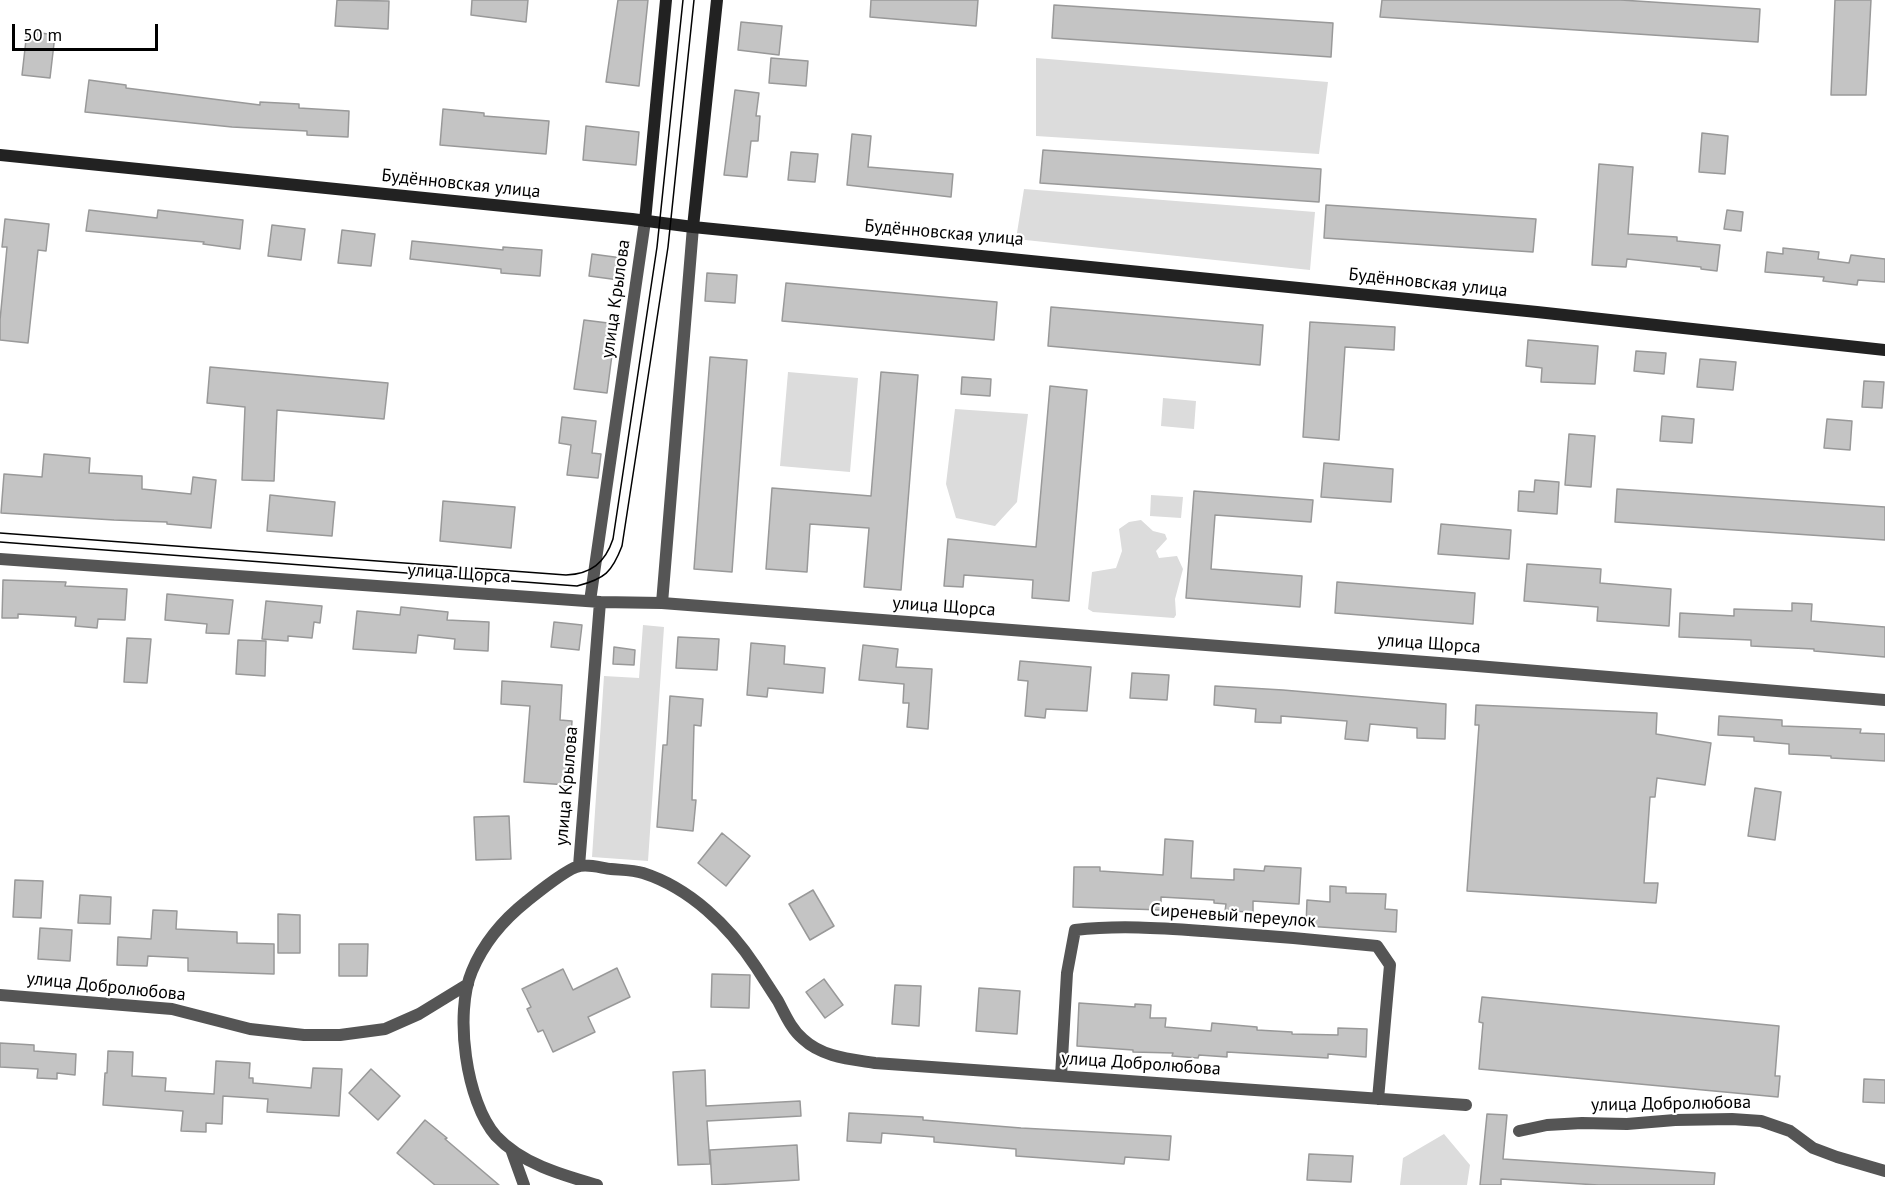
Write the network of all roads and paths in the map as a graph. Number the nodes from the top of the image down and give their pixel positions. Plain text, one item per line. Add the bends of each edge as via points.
1 (666, 0) edge
2 (717, 0) edge
3 (0, 155) edge
4 (645, 220) junction
5 (693, 227) junction
6 (1885, 350) edge
7 (0, 559) edge
8 (595, 602) junction
9 (662, 603) junction
10 (1885, 699) edge
11 (579, 866) junction
12 (468, 984) junction
13 (0, 995) edge
14 (1061, 1076) junction
15 (1378, 1099) junction
16 (1466, 1105) dead end
17 (1519, 1131) dead end
18 (511, 1149) junction
19 (1885, 1171) edge
20 (524, 1185) edge
21 (597, 1185) edge

1 - 4 street, улица Крылова
2 - 5 street
3 - 4 street, Будённовская улица
4 - 5 street, Будённовская улица
4 - 8 street, улица Крылова
5 - 6 street, Будённовская улица
5 - 9 street
7 - 8 street, улица Щорса
8 - 9 street, улица Щорса
8 - 11 street, улица Крылова
9 - 10 street, улица Щорса
11 - 12 street via 549,884 492,934
11 - 14 street, улица Добролюбова via 640,872 692,898 736,941 794,1029 816,1048 875,1063
12 - 13 street, улица Добролюбова via 386,1029 340,1035 250,1029 172,1009
12 - 18 street via 466,1056 474,1096 484,1118
14 - 15 street, улица Добролюбова
14 - 15 street, Сиреневый переулок via 1067,973 1075,930 1151,928 1245,934 1377,946 1390,965
15 - 16 street, улица Добролюбова
17 - 19 street, улица Добролюбова via 1582,1123 1761,1121 1790,1131 1814,1148
18 - 20 street
18 - 21 street via 544,1168

